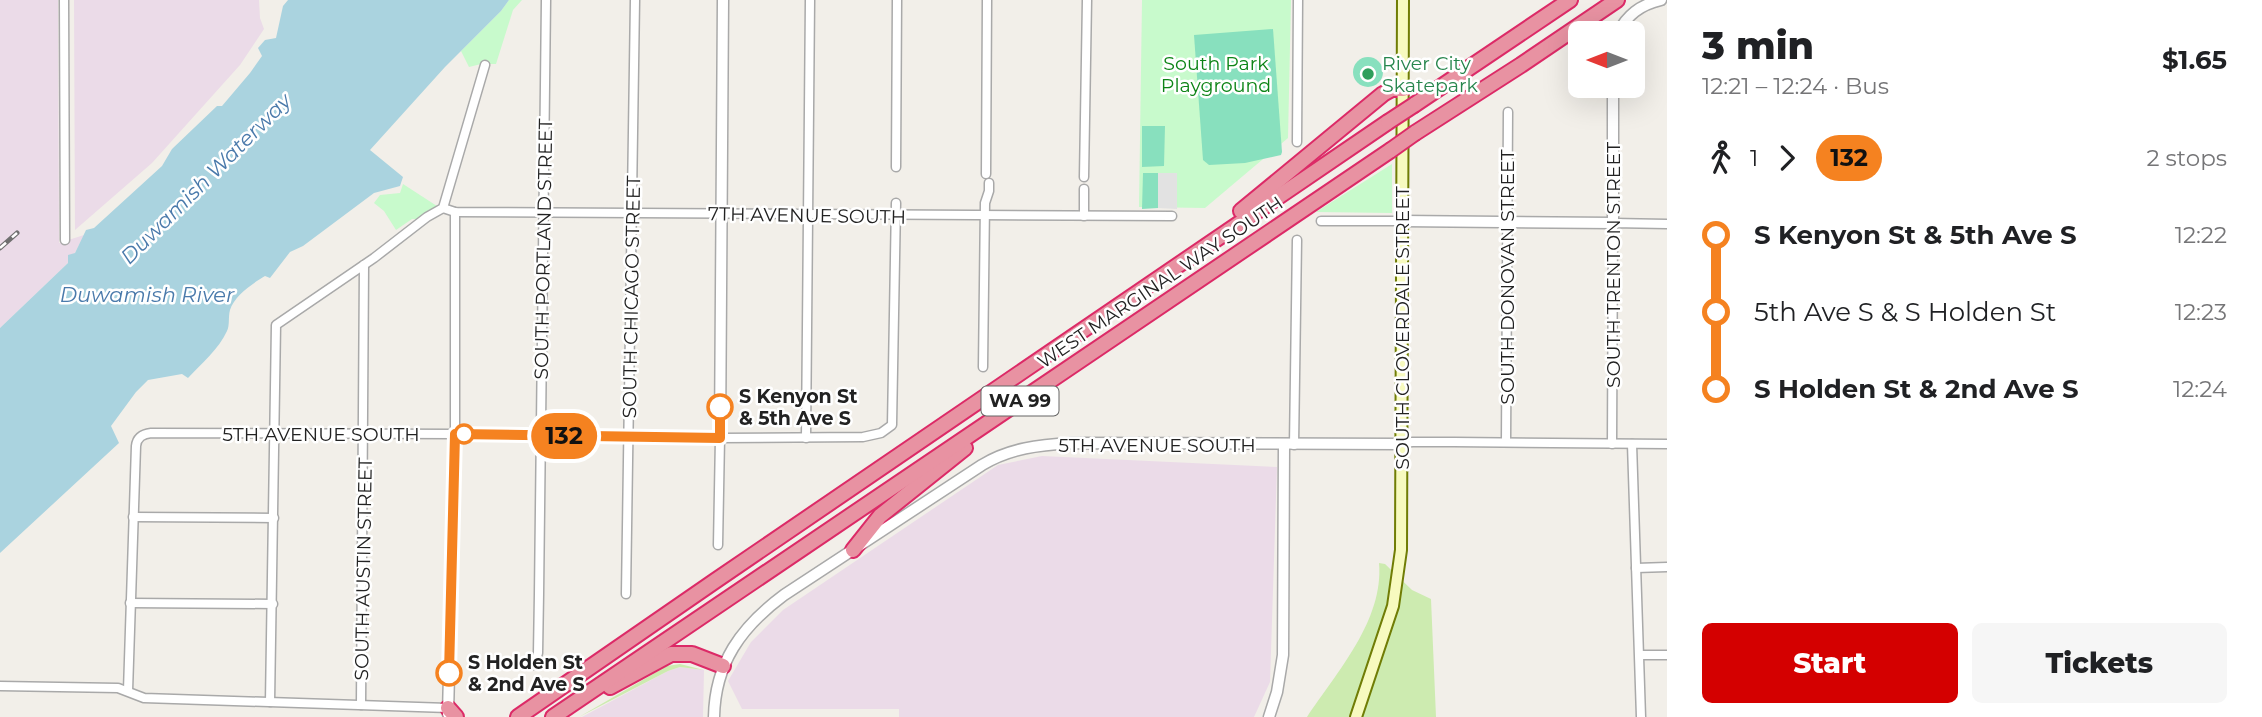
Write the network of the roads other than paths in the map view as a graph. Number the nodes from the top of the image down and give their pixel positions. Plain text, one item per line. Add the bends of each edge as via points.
1 (64, 0) edge
2 (546, 0) edge
3 (635, 0) edge
4 (723, 0) edge
5 (810, 0) edge
6 (897, 0) edge
7 (987, 0) edge
8 (1087, 0) edge
9 (1298, 0) edge
10 (1403, 0) edge
11 (1570, 0) edge
12 (1616, 0) edge
13 (1661, 0) edge
14 (1626, 21) edge
15 (485, 65) dead end
16 (1403, 89) junction
17 (1613, 98) edge
18 (1508, 112) dead end
19 (1297, 142) dead end
20 (896, 167) dead end
21 (1084, 177) dead end
22 (1084, 189) dead end
23 (896, 204) dead end
24 (443, 208) junction
25 (543, 211) junction
26 (456, 212) junction
27 (632, 213) junction
28 (720, 214) junction
29 (809, 215) junction
30 (896, 216) junction
31 (985, 216) junction
32 (1084, 216) junction
33 (1172, 216) dead end
34 (1321, 221) dead end
35 (1402, 221) junction
36 (1508, 222) junction
37 (1613, 223) junction
38 (1667, 224) edge
39 (65, 240) dead end
40 (1297, 240) dead end
41 (1181, 262) junction
42 (364, 265) junction
43 (1073, 365) junction
44 (983, 367) dead end
45 (364, 434) junction
46 (455, 434) junction
47 (275, 435) junction
48 (541, 435) junction
49 (629, 436) junction
50 (720, 438) junction
51 (806, 438) junction
52 (1506, 442) junction
53 (1401, 444) junction
54 (1612, 444) junction
55 (1632, 444) junction
56 (1667, 444) edge
57 (1289, 445) junction
58 (133, 517) junction
59 (274, 518) junction
60 (718, 545) dead end
61 (853, 550) junction
62 (1636, 568) junction
63 (1667, 568) edge
64 (626, 594) dead end
65 (130, 603) junction
66 (273, 604) junction
67 (1378, 652) junction
68 (1640, 655) junction
69 (1667, 655) edge
70 (534, 666) dead end
71 (723, 666) junction
72 (0, 686) edge
73 (128, 691) junction
74 (270, 702) junction
75 (361, 705) junction
76 (451, 714) edge
77 (518, 717) edge
78 (553, 717) edge
79 (714, 717) edge
80 (1269, 717) edge
81 (1350, 717) edge
82 (1356, 717) edge
83 (1641, 717) edge

1 - 39 street
2 - 25 street, SOUTH PORTLAND STREET
3 - 27 street, SOUTH CHICAGO STREET
4 - 28 street
5 - 29 street
6 - 20 street
7 - 31 street
8 - 21 street
9 - 19 street
10 - 16 main road, SOUTH CLOVERDALE STREET
11 - 41 highway, WEST MARGINAL WAY SOUTH / WA 99, bridge
12 - 43 highway, WEST MARGINAL WAY SOUTH / WA 99, bridge
13 - 14 street via 1644,5
15 - 24 street
16 - 35 main road, SOUTH CLOVERDALE STREET
16 - 41 highway via 1383,93
17 - 37 street, SOUTH TRENTON STREET
18 - 36 street, SOUTH DONOVAN STREET
22 - 32 street
23 - 30 street
24 - 26 street, 7TH AVENUE SOUTH
24 - 42 street
25 - 26 street, 7TH AVENUE SOUTH
25 - 27 street, 7TH AVENUE SOUTH
25 - 48 street, SOUTH PORTLAND STREET
26 - 46 street
27 - 28 street, 7TH AVENUE SOUTH
27 - 49 street, SOUTH CHICAGO STREET
28 - 29 street, 7TH AVENUE SOUTH
28 - 50 street
29 - 30 street, 7TH AVENUE SOUTH
29 - 51 street
30 - 31 street, 7TH AVENUE SOUTH
30 - 51 street, 5TH AVENUE SOUTH via 892,425 863,437
31 - 32 street, 7TH AVENUE SOUTH
31 - 44 street
32 - 33 street, 7TH AVENUE SOUTH
34 - 35 street
35 - 36 street
35 - 53 main road, SOUTH CLOVERDALE STREET
36 - 37 street
36 - 52 street, SOUTH DONOVAN STREET
37 - 38 street
37 - 54 street, SOUTH TRENTON STREET
40 - 57 street
41 - 77 highway, WEST MARGINAL WAY SOUTH / WA 99
42 - 45 street, SOUTH AUSTIN STREET
42 - 47 street via 276,325
43 - 61 highway via 880,516
43 - 78 highway, WEST MARGINAL WAY SOUTH / WA 99
45 - 46 street, 5TH AVENUE SOUTH
45 - 47 street, 5TH AVENUE SOUTH
45 - 75 street, SOUTH AUSTIN STREET
46 - 48 street, 5TH AVENUE SOUTH
46 - 76 street
47 - 58 street, 5TH AVENUE SOUTH via 151,433 139,438
47 - 59 street
48 - 49 street, 5TH AVENUE SOUTH
48 - 70 street, SOUTH PORTLAND STREET via 538,653
49 - 50 street, 5TH AVENUE SOUTH
49 - 64 street, SOUTH CHICAGO STREET
50 - 51 street, 5TH AVENUE SOUTH
50 - 60 street
52 - 53 street, 5TH AVENUE SOUTH
52 - 54 street, 5TH AVENUE SOUTH
53 - 57 street, 5TH AVENUE SOUTH
53 - 67 main road, SOUTH CLOVERDALE STREET via 1400,567
54 - 55 street, 5TH AVENUE SOUTH
55 - 56 street, 5TH AVENUE SOUTH
55 - 62 street
57 - 61 street, 5TH AVENUE SOUTH via 1072,443 1013,450 982,465
57 - 80 street via 1283,655
58 - 59 street
58 - 65 street
59 - 66 street
61 - 71 street, 5TH AVENUE SOUTH via 763,612 737,641
62 - 63 street
62 - 68 street
65 - 66 street
65 - 73 street
66 - 74 street
67 - 81 main road, SOUTH CLOVERDALE STREET via 1367,666
67 - 82 main road, SOUTH CLOVERDALE STREET
68 - 69 street
68 - 83 street
71 - 78 highway via 692,653 671,654
71 - 79 street, 5TH AVENUE SOUTH
72 - 73 street
73 - 74 street via 139,697
74 - 75 street
75 - 76 street

